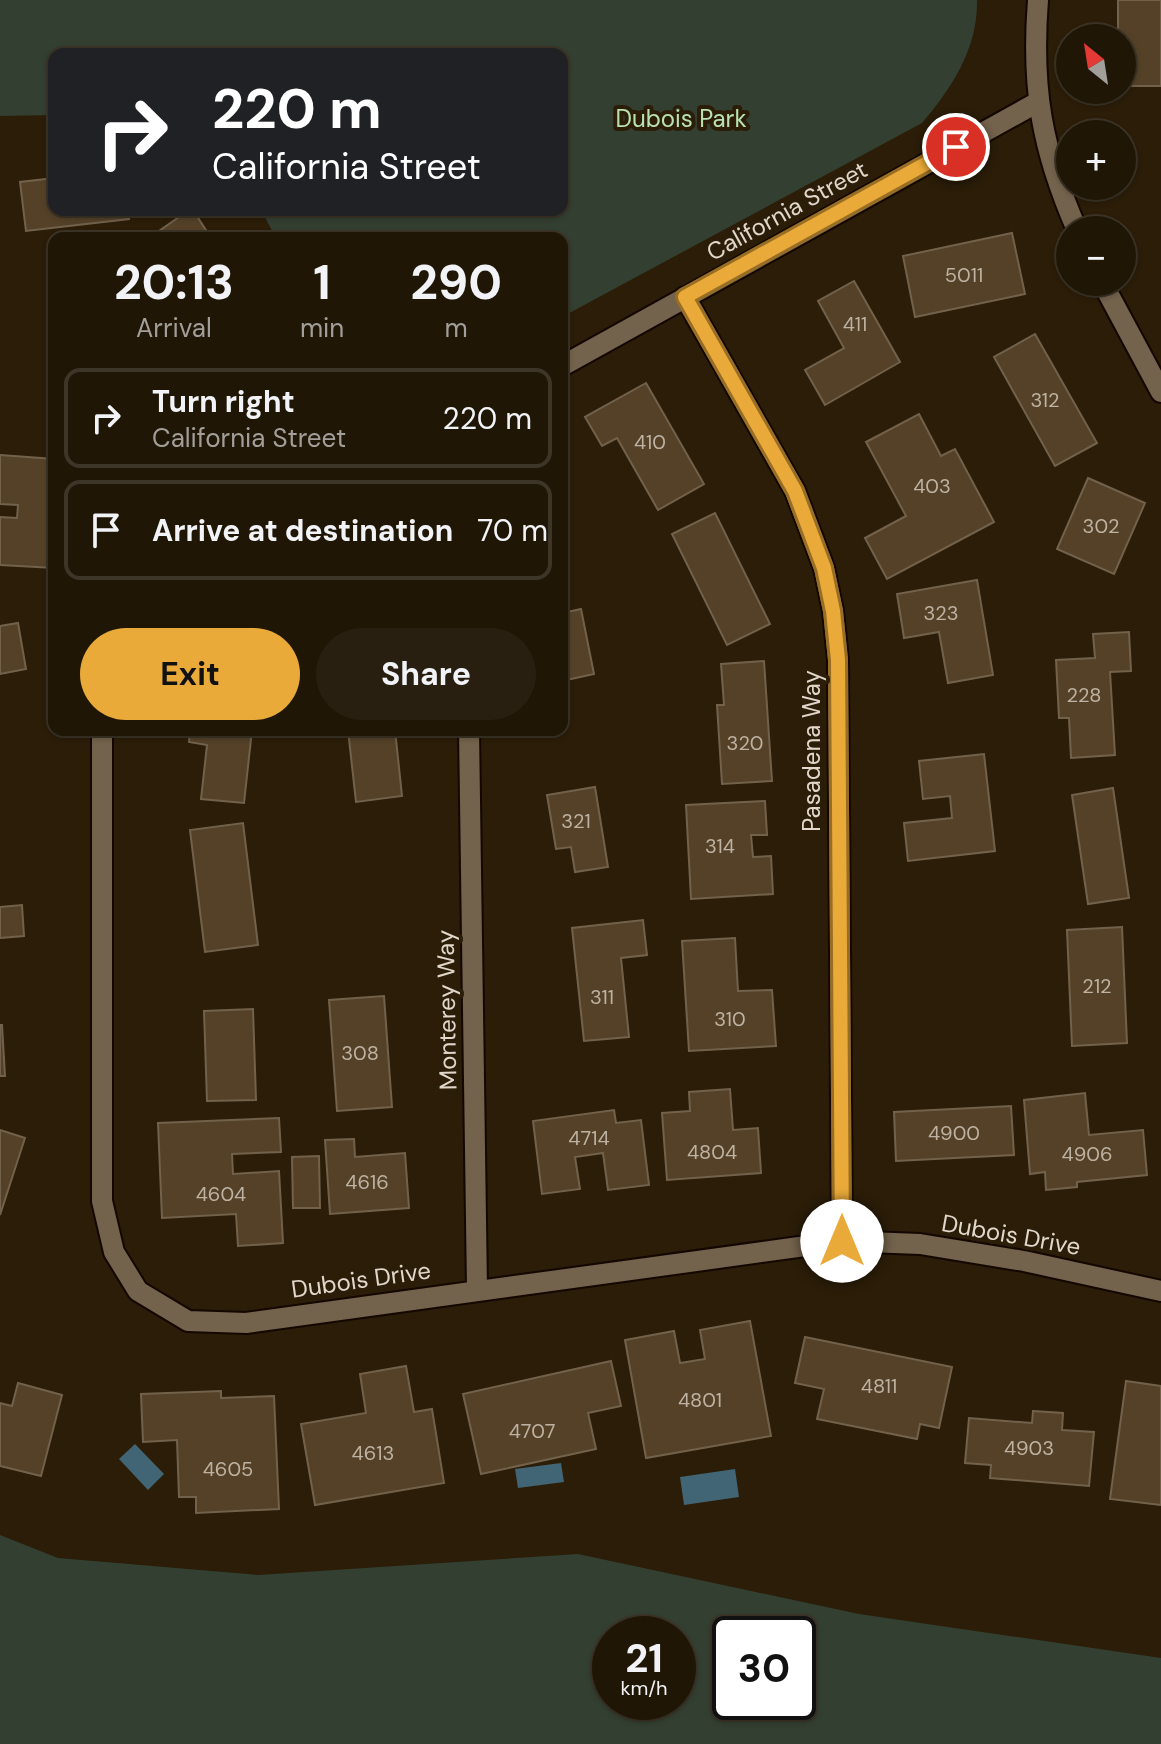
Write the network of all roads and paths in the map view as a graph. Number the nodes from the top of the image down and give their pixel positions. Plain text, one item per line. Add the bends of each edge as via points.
1 (1038, 0) edge
2 (1038, 102) junction
3 (1072, 216) edge
4 (1110, 296) edge
5 (685, 297) junction
6 (568, 363) edge
7 (1161, 392) edge
8 (102, 736) edge
9 (469, 736) edge
10 (842, 1241) junction
11 (477, 1290) junction
12 (1161, 1291) edge

1 - 2 street
2 - 3 street via 1048,154
2 - 5 street, California Street
4 - 7 street
5 - 6 street, California Street
5 - 10 street, Pasadena Way via 795,491 824,568 833,611 838,660
8 - 11 street, Dubois Drive via 102,1201 114,1252 138,1291 188,1321 246,1323
9 - 11 street, Monterey Way
10 - 11 street, Dubois Drive
10 - 12 street, Dubois Drive via 920,1244

